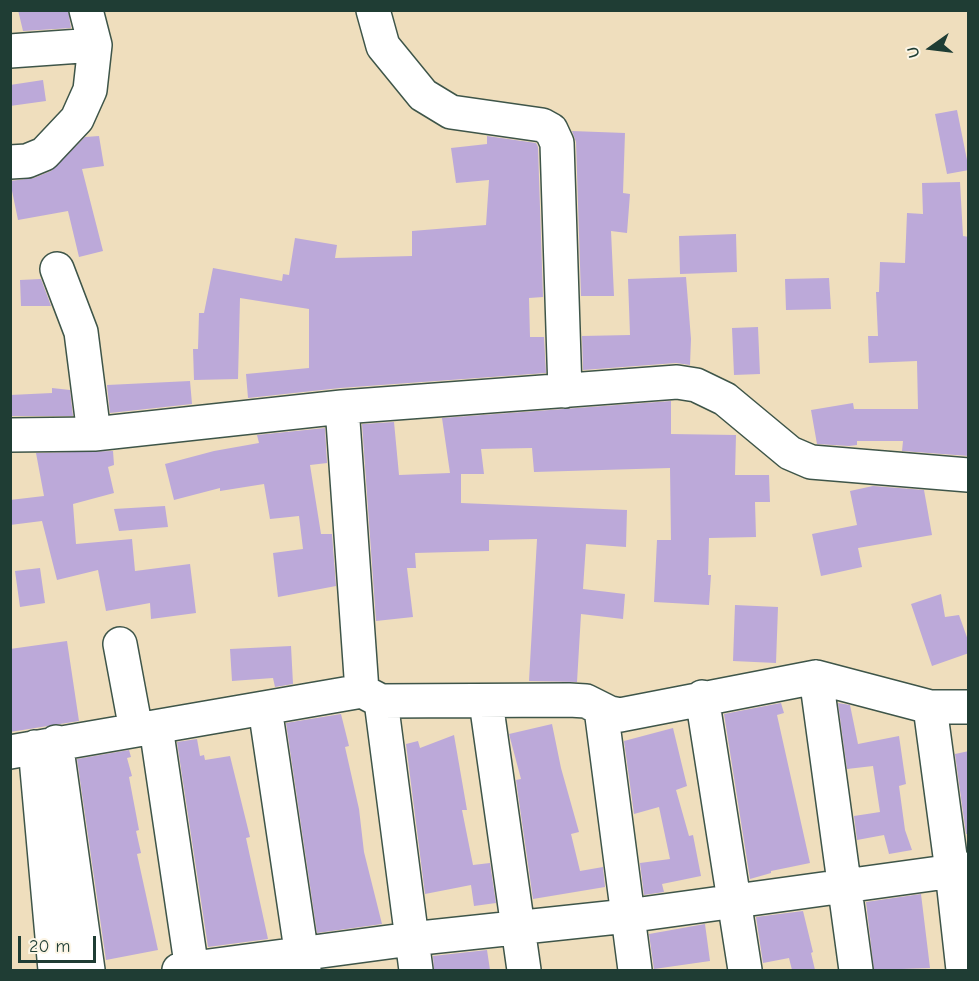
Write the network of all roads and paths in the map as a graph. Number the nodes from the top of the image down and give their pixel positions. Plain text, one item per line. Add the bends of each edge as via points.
1 (86, 10) edge
2 (373, 10) edge
3 (95, 45) junction
4 (10, 51) edge
5 (10, 162) edge
6 (57, 268) dead end
7 (565, 391) junction
8 (342, 407) junction
9 (94, 434) junction
10 (10, 435) edge
11 (969, 475) edge
12 (120, 644) dead end
13 (816, 677) junction
14 (371, 696) junction
15 (702, 697) junction
16 (486, 702) junction
17 (930, 707) junction
18 (969, 707) edge
19 (265, 708) junction
20 (601, 709) junction
21 (146, 728) junction
22 (34, 747) edge
23 (960, 870) edge
24 (846, 887) junction
25 (735, 900) junction
26 (627, 916) junction
27 (518, 928) junction
28 (411, 939) junction
29 (303, 963) edge
30 (55, 970) edge
31 (88, 970) edge
32 (188, 970) edge
33 (416, 970) edge
34 (524, 970) edge
35 (635, 970) edge
36 (745, 970) edge
37 (856, 970) edge
38 (963, 970) edge

1 - 3 street
2 - 7 street via 383,46 423,95 451,112 542,125 551,130 557,143
3 - 4 street
3 - 5 street via 90,90 77,119 44,153 27,161
6 - 9 street via 81,332
7 - 8 street
7 - 11 street via 677,382 696,385 725,399 790,453 811,462
8 - 9 street
8 - 14 street
9 - 10 street
12 - 21 street
13 - 15 street
13 - 17 street
13 - 24 street
14 - 16 street
14 - 19 street
14 - 28 street
15 - 20 street via 620,715
15 - 25 street
16 - 20 street via 569,700
16 - 27 street
17 - 18 street
17 - 23 street
19 - 21 street
19 - 29 street
20 - 26 street
21 - 22 street
21 - 32 street
22 - 30 street
22 - 31 street
23 - 24 street
23 - 38 street
24 - 25 street
24 - 37 street
25 - 26 street
25 - 36 street
26 - 27 street
26 - 35 street
27 - 28 street
27 - 34 street
28 - 29 street
28 - 33 street
29 - 32 street

